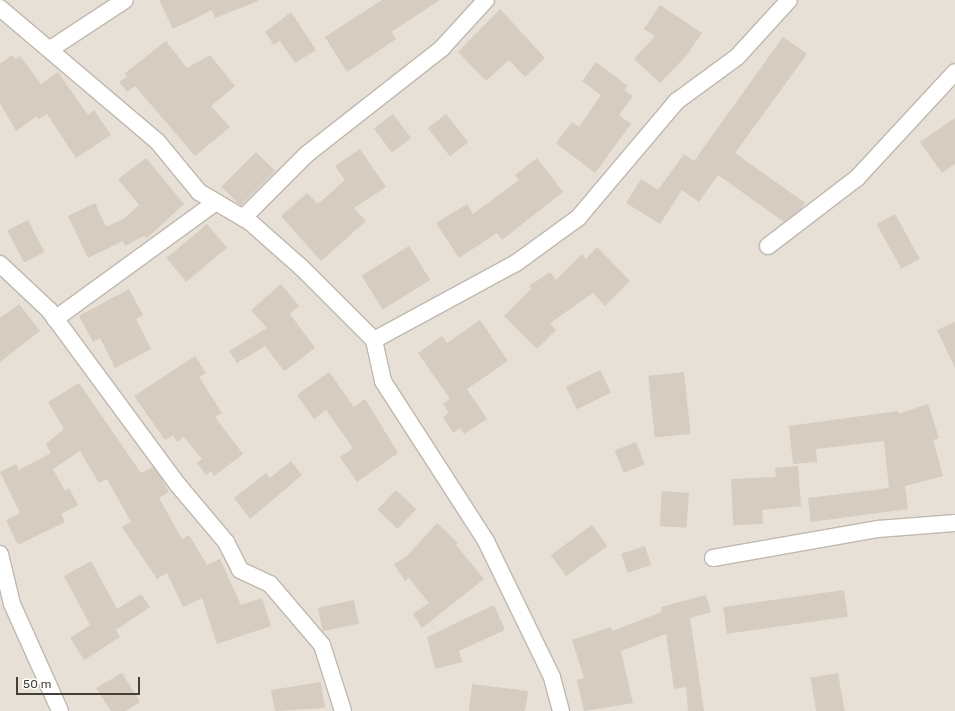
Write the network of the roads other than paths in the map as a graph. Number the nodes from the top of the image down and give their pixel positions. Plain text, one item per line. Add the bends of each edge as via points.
1 (125, 0) edge
2 (486, 0) edge
3 (789, 0) edge
4 (0, 8) edge
5 (52, 48) junction
6 (955, 72) edge
7 (216, 202) junction
8 (243, 218) junction
9 (768, 246) dead end
10 (0, 264) edge
11 (55, 319) junction
12 (374, 340) junction
13 (955, 523) edge
14 (0, 554) edge
15 (713, 558) dead end
16 (60, 711) edge
17 (343, 711) edge
18 (561, 711) edge

1 - 5 street
2 - 8 street via 442,48 307,154
3 - 12 street via 737,57 677,102 578,218 516,263
4 - 5 street
5 - 7 street via 157,141 199,192
6 - 9 street via 857,178
7 - 8 street
7 - 11 street
8 - 12 street via 302,268
10 - 11 street
11 - 17 street via 178,485 226,542 240,570 270,584 322,645
12 - 18 street via 383,380 486,541 552,677
13 - 15 street via 878,529
14 - 16 street via 12,604

